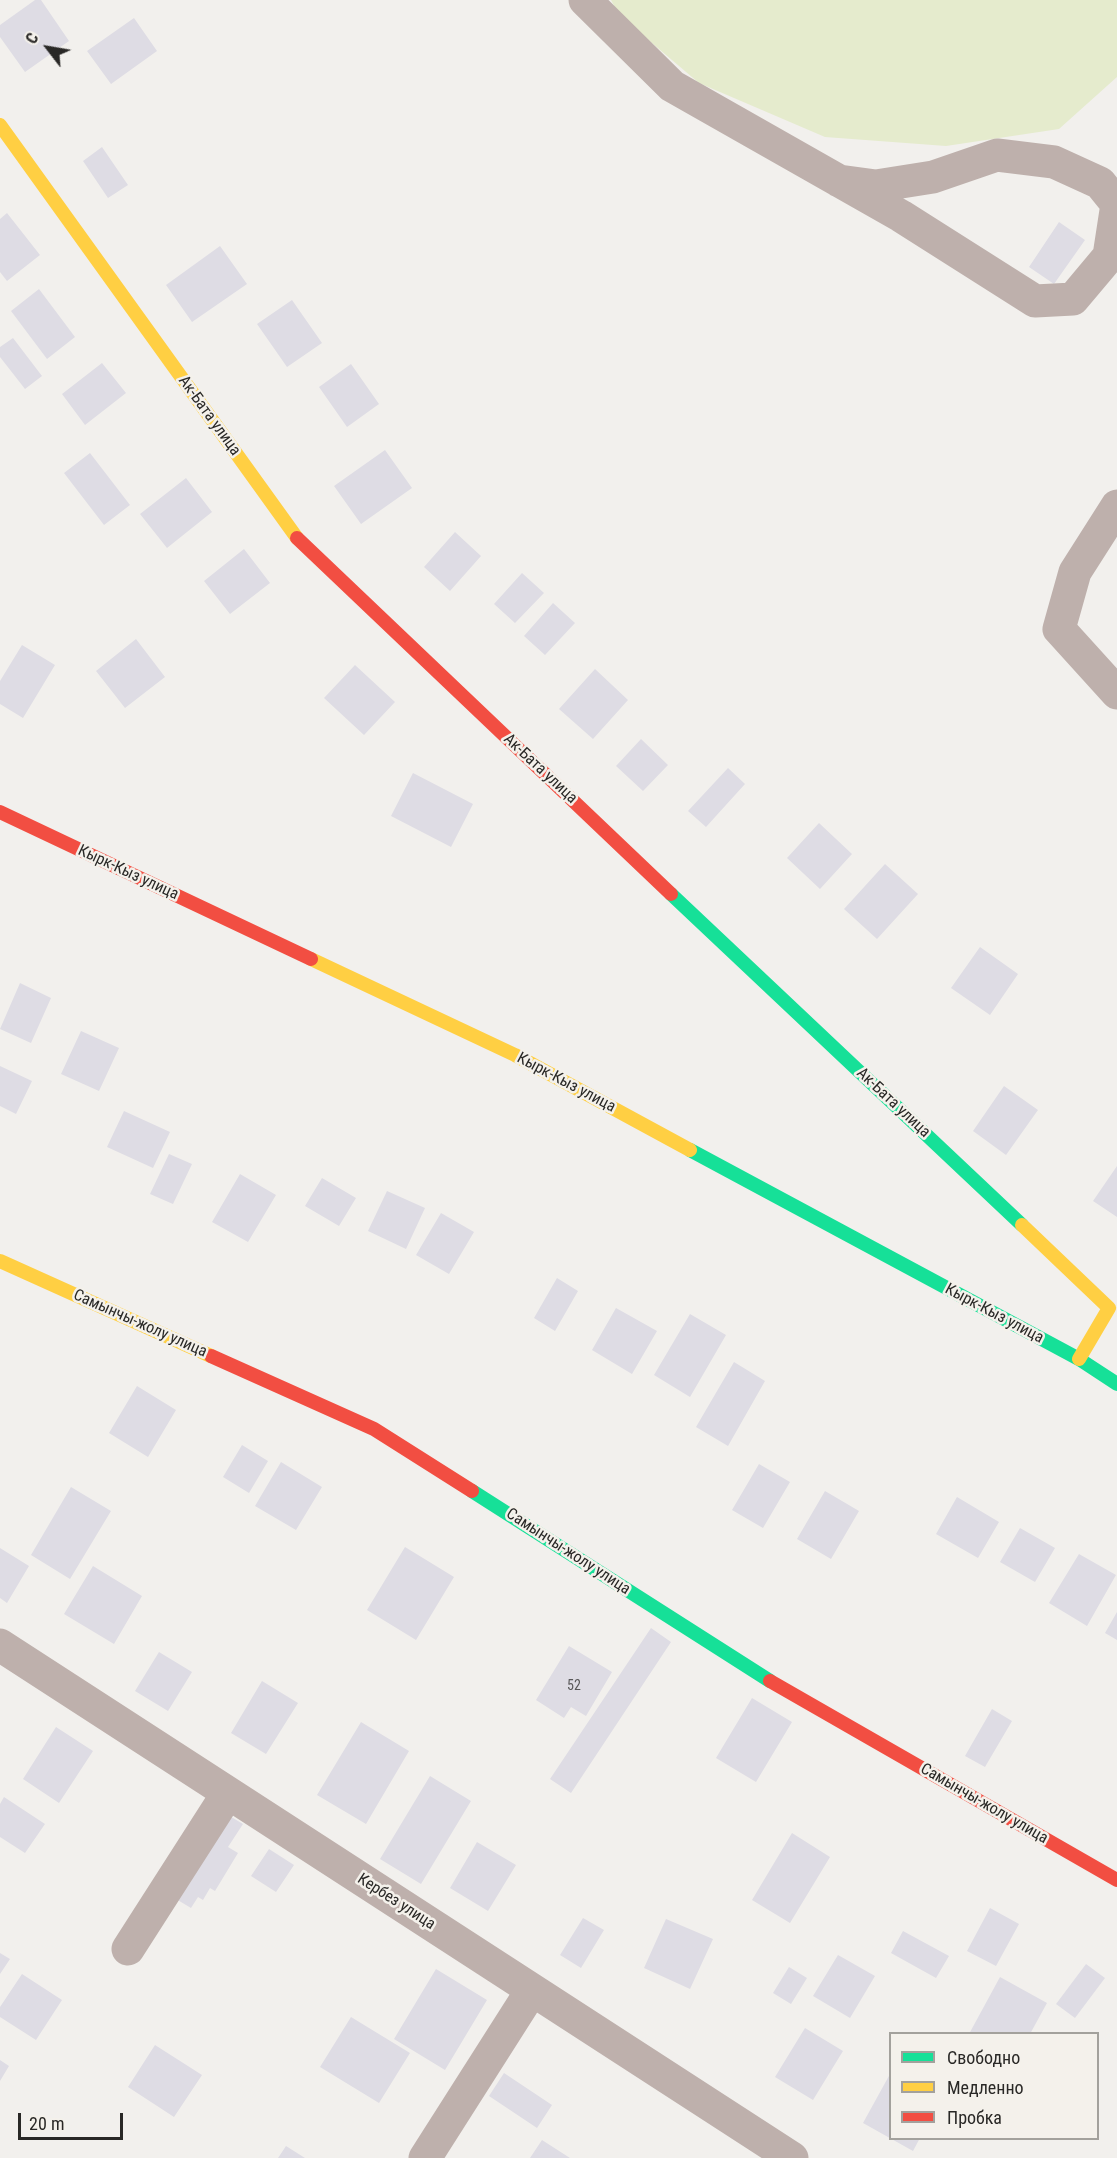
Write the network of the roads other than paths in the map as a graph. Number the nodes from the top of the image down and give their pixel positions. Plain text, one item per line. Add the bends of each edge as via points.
1 (585, 0) edge
2 (0, 125) edge
3 (839, 181) junction
4 (1117, 506) edge
5 (1117, 693) edge
6 (0, 812) edge
7 (0, 1261) edge
8 (1113, 1302) edge
9 (1079, 1359) junction
10 (1117, 1384) edge
11 (0, 1646) edge
12 (228, 1793) junction
13 (1117, 1881) edge
14 (128, 1949) dead end
15 (532, 1990) junction
16 (425, 2158) edge
17 (792, 2158) edge

1 - 3 street via 672,86
2 - 8 street, Ак-Бата улица via 302,545
3 - 3 street via 1035,301 1073,299 1109,256 1117,204 1100,183 1054,162 997,155 933,177 876,186
4 - 5 street via 1074,572 1059,629
6 - 9 street, Кырк-Кыз улица via 514,1055
7 - 13 street, Самынчы-жолу улица via 374,1429 758,1674
8 - 9 street, Ак-Бата улица
9 - 10 street, Кырк-Кыз улица
11 - 12 street, Кербез улица
12 - 14 street
12 - 15 street, Кербез улица
15 - 16 street
15 - 17 street, Кербез улица

